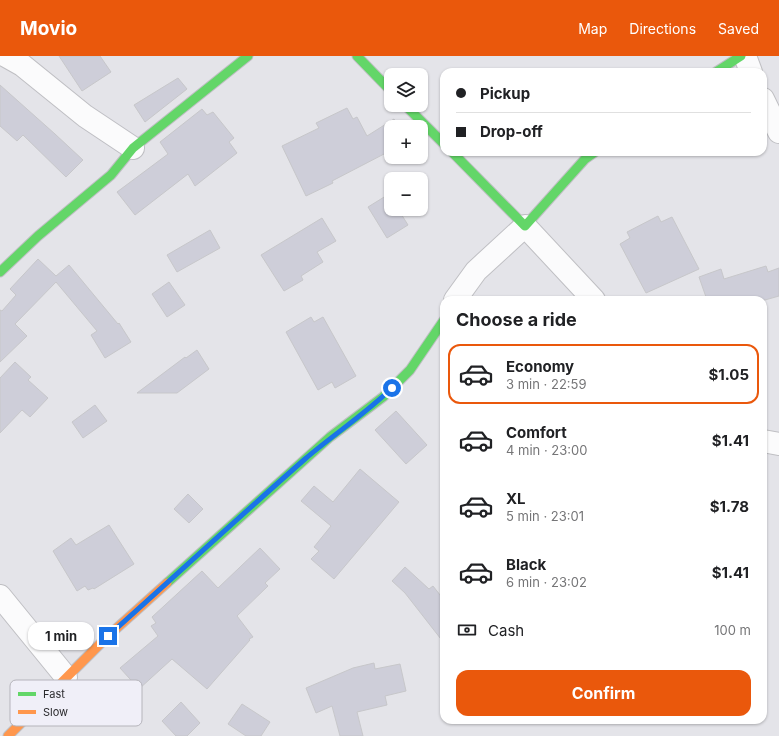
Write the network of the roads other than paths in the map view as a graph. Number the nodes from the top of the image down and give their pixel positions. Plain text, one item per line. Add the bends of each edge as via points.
1 (6, 56) edge
2 (248, 56) edge
3 (356, 56) edge
4 (741, 56) edge
5 (745, 56) edge
6 (722, 68) edge
7 (750, 68) edge
8 (384, 84) edge
9 (767, 107) edge
10 (412, 112) edge
11 (779, 132) edge
12 (440, 140) edge
13 (133, 148) junction
14 (456, 156) edge
15 (589, 156) edge
16 (525, 226) junction
17 (0, 272) edge
18 (458, 296) edge
19 (590, 296) edge
20 (440, 326) edge
21 (767, 442) edge
22 (779, 444) edge
23 (0, 596) edge
24 (66, 677) junction
25 (63, 680) edge
26 (18, 726) edge
27 (8, 736) edge

1 - 13 street via 22,65 85,116
2 - 13 street
3 - 8 street
4 - 6 street
5 - 7 street
9 - 11 street
10 - 12 street
13 - 17 street via 111,175
14 - 16 street
15 - 16 street
16 - 18 street via 476,271
16 - 19 street
20 - 24 street via 410,370 383,397 330,437 108,636
21 - 22 street
23 - 24 street
24 - 25 street
26 - 27 street

